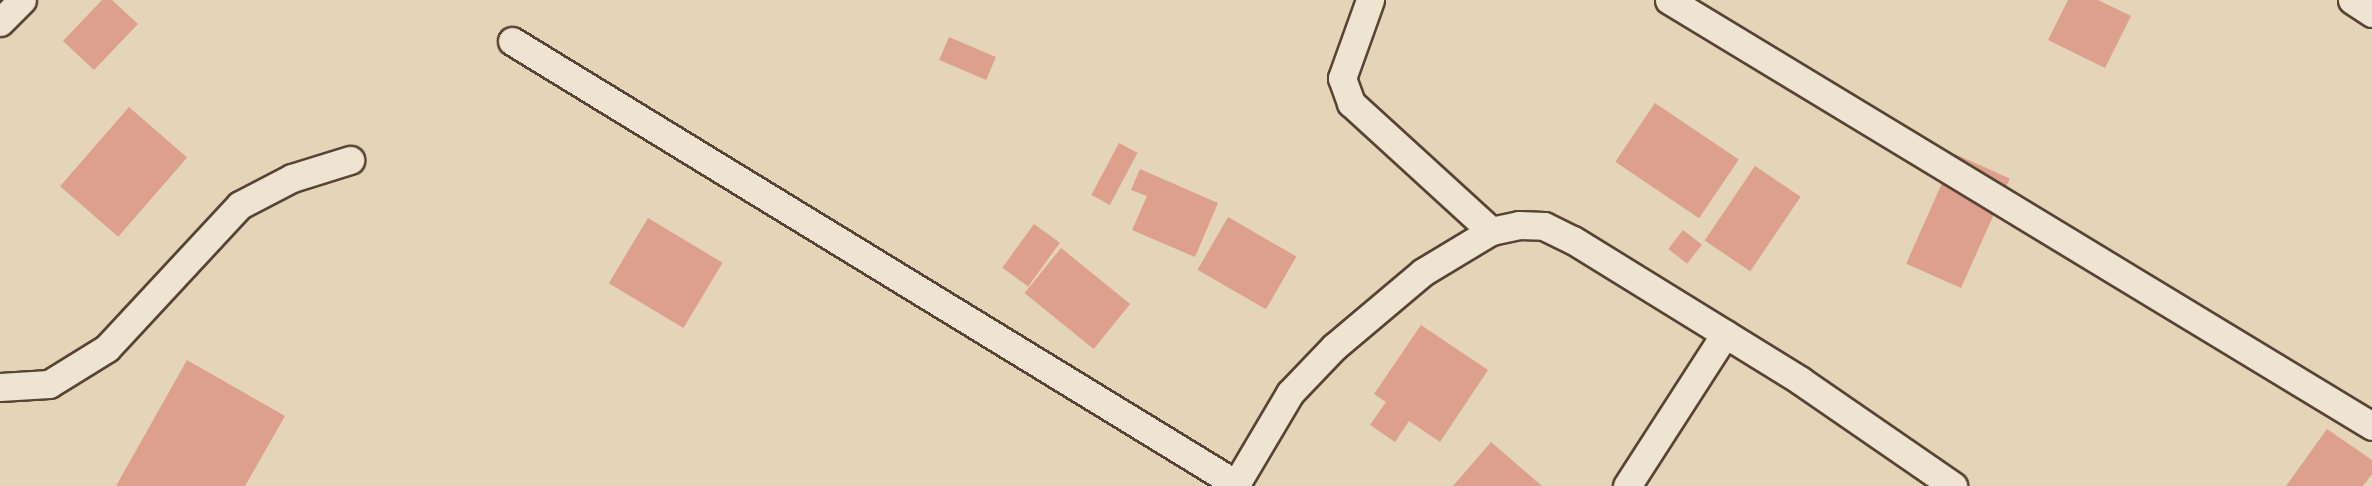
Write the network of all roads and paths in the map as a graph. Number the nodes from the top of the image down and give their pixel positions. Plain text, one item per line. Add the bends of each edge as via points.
1 (22, 0) edge
2 (1370, 0) edge
3 (1669, 0) edge
4 (2352, 0) edge
5 (2372, 13) edge
6 (0, 22) edge
7 (512, 41) dead end
8 (350, 160) dead end
9 (1491, 231) junction
10 (1725, 334) junction
11 (0, 387) edge
12 (2372, 426) edge
13 (1236, 485) edge
14 (1627, 486) edge
15 (1953, 486) edge

1 - 6 street
2 - 9 street via 1342,78 1352,103
3 - 12 street
4 - 5 street
7 - 13 street
8 - 11 street via 292,178 240,205 107,348 49,384
9 - 10 street via 1519,225 1544,226
9 - 13 street via 1439,261 1392,295 1311,370 1290,393
10 - 14 street
10 - 15 street

